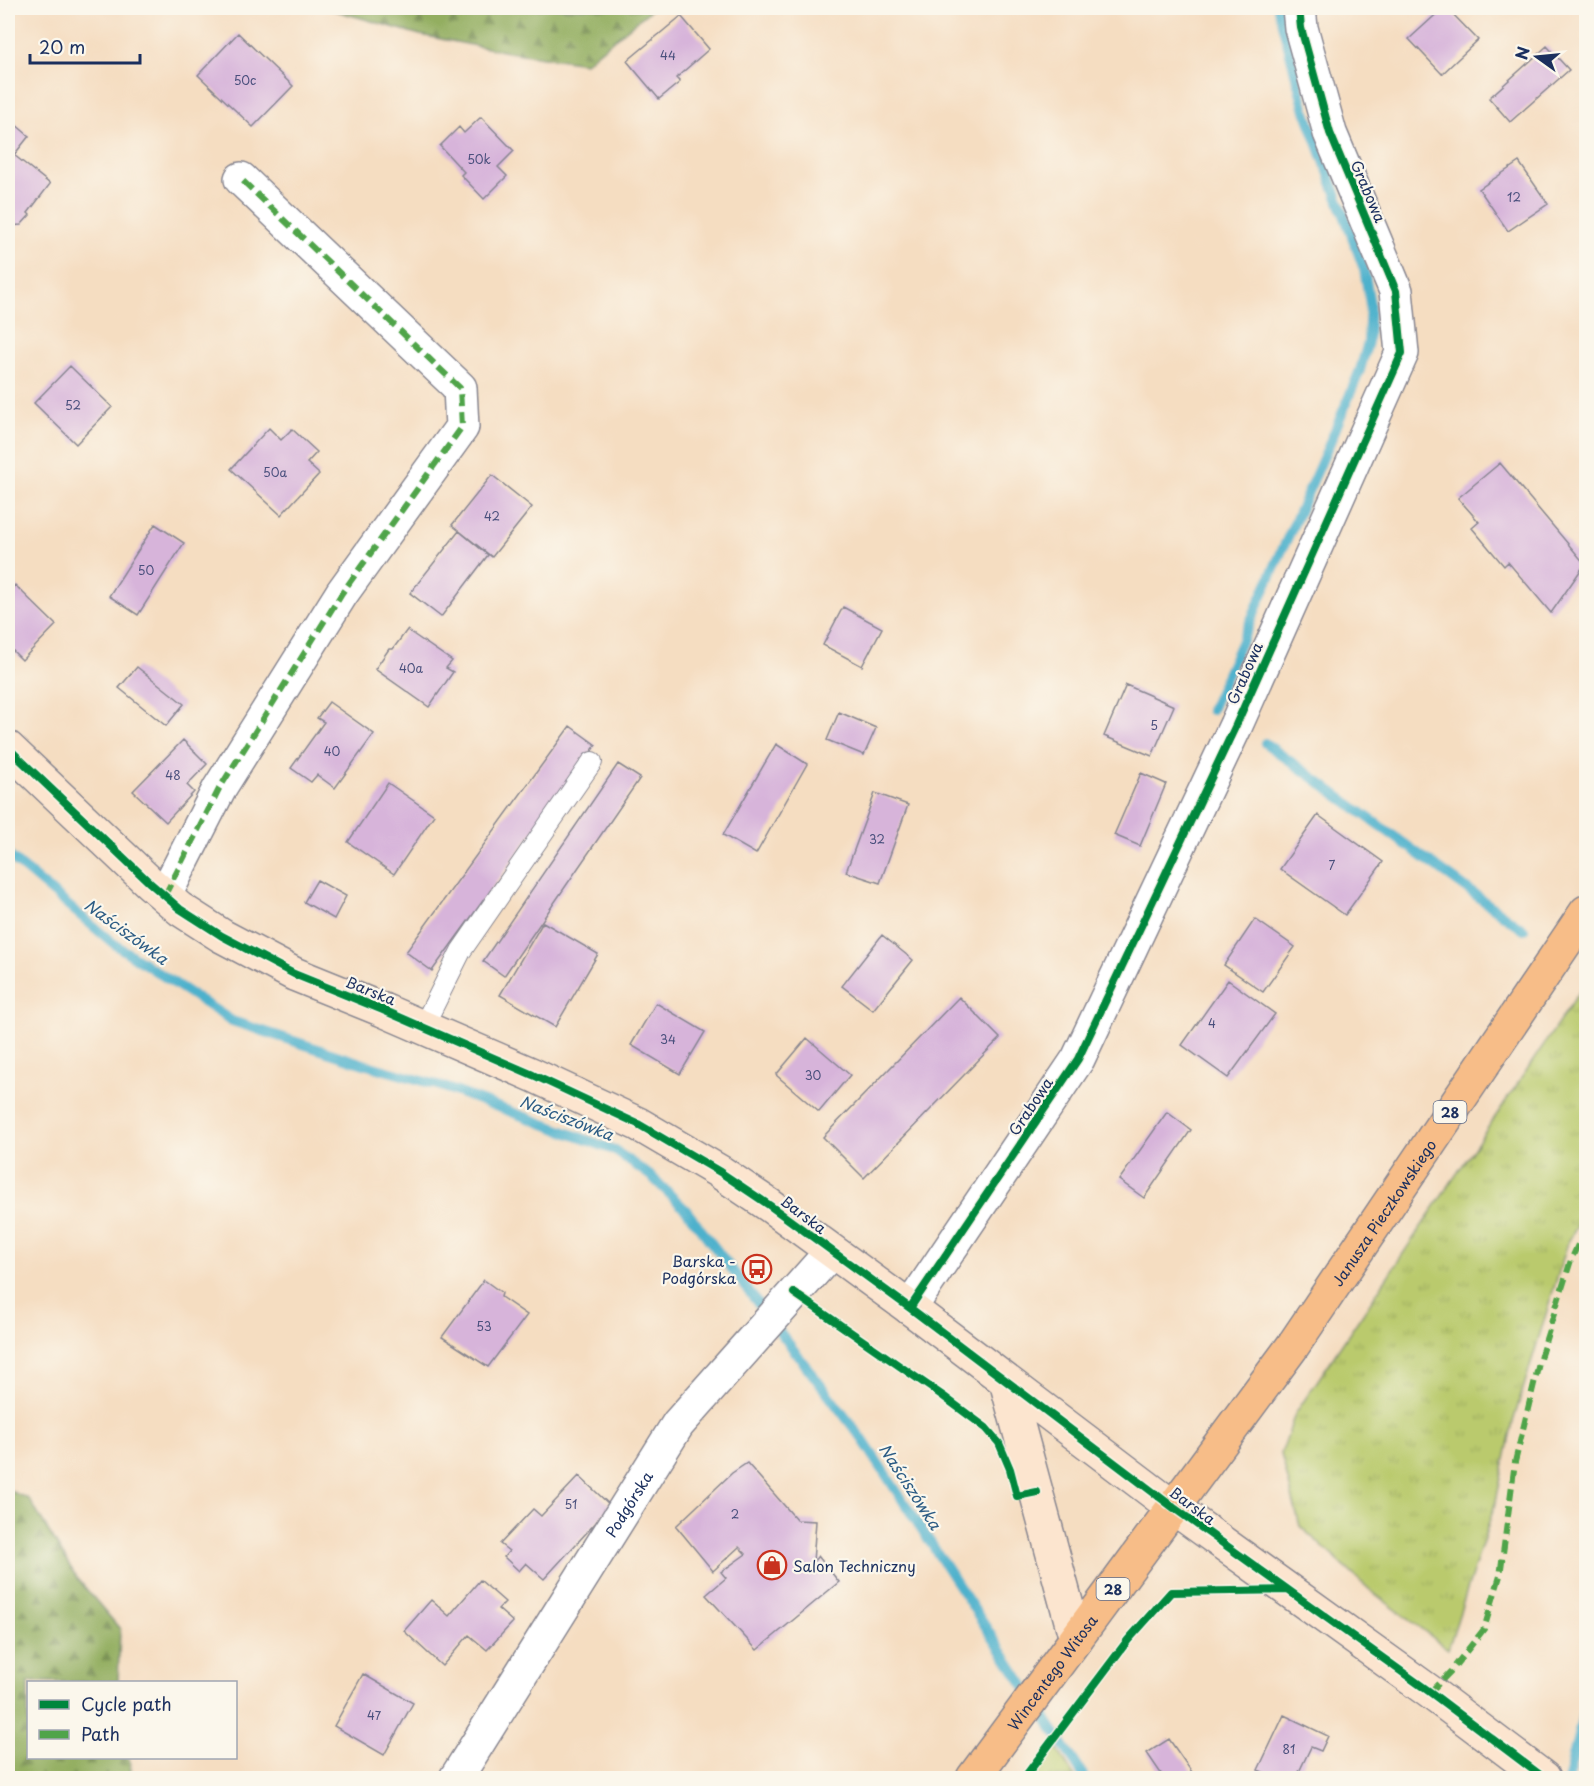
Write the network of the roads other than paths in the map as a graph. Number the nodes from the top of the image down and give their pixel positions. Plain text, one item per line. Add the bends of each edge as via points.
1 (1299, 8) edge
2 (241, 179) dead end
3 (8, 748) edge
4 (592, 762) dead end
5 (165, 895) junction
6 (1587, 912) edge
7 (423, 1027) junction
8 (831, 1252) junction
9 (910, 1308) junction
10 (1006, 1381) junction
11 (1174, 1508) junction
12 (1076, 1639) junction
13 (456, 1779) edge
14 (973, 1779) edge
15 (1544, 1779) edge

1 - 9 street, Grabowa via 1330,133 1396,291 1402,353 1236,725 1078,1059
2 - 5 street via 460,388 462,427 342,593 219,789
3 - 5 street, Barska
4 - 7 lane via 461,951
5 - 7 street, Barska via 222,936 294,974
6 - 11 main road, Janusza Pieczkowskiego / 28 via 1293,1347
7 - 8 street, Barska via 638,1124 720,1172
8 - 9 street, Barska
8 - 13 street, Podgórska via 678,1424
9 - 10 street, Barska
10 - 11 street, Barska
10 - 12 street
11 - 12 main road, Wincentego Witosa / 28
11 - 15 street, Barska
12 - 14 main road, Wincentego Witosa / 28

